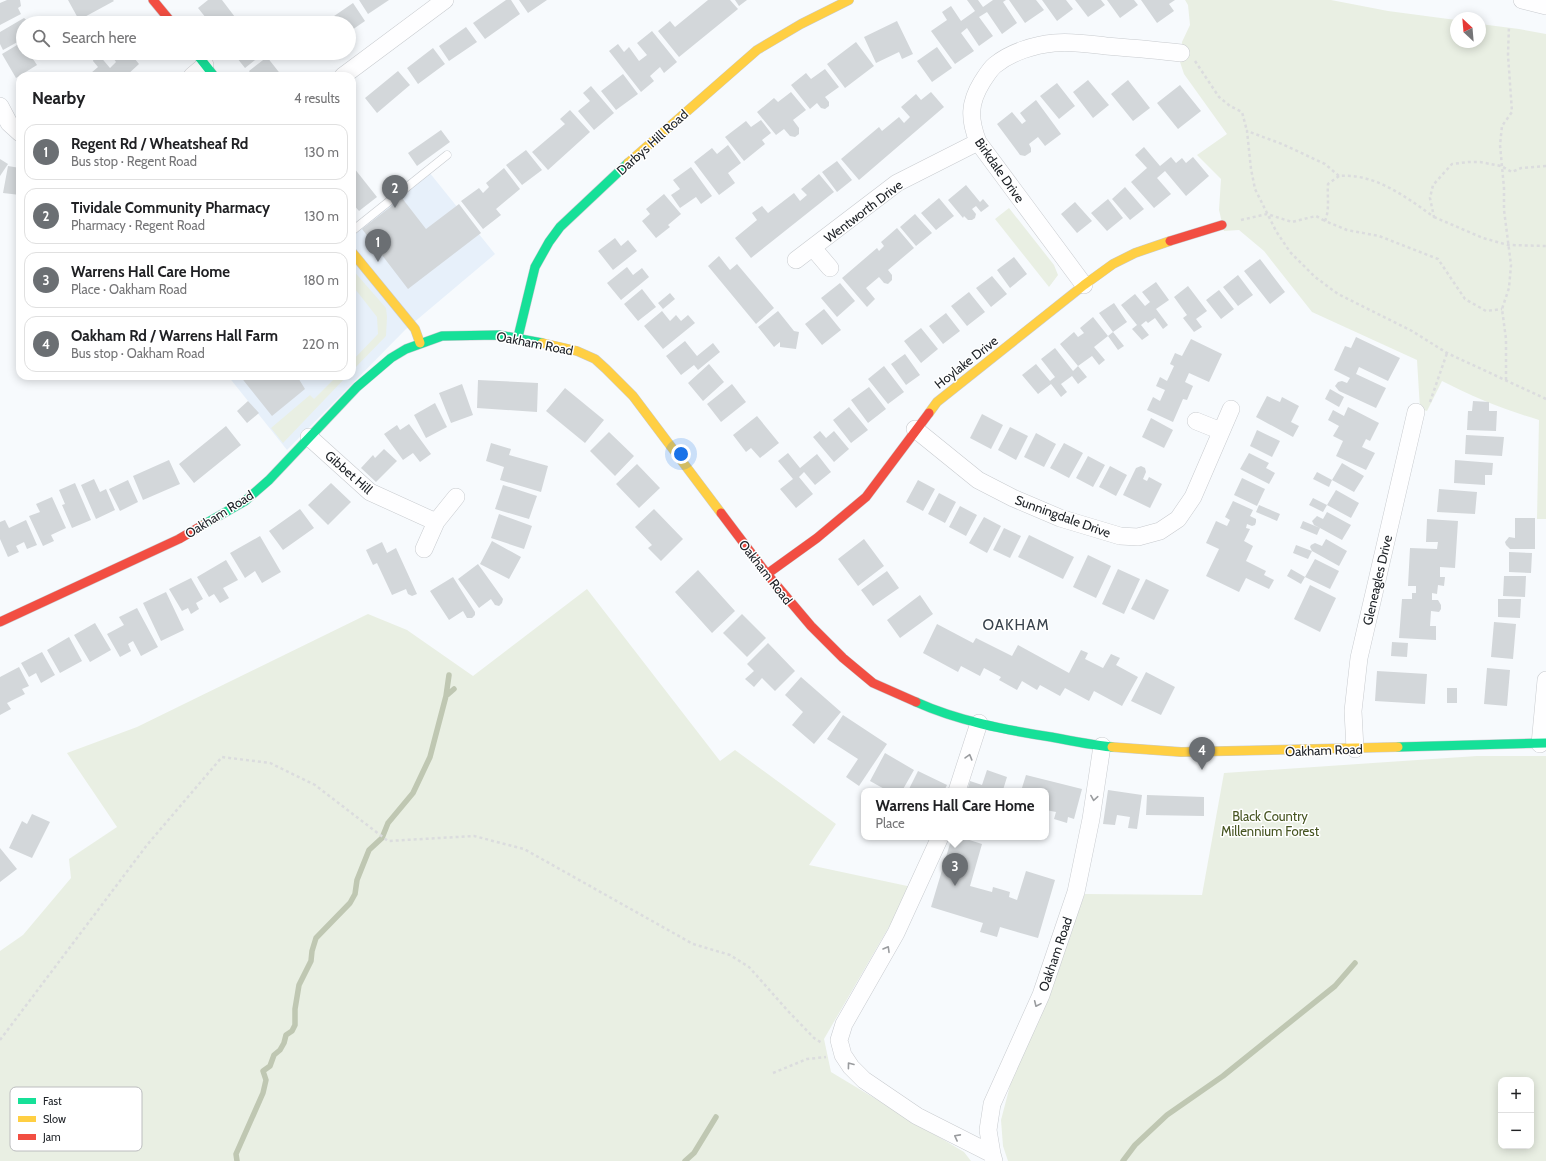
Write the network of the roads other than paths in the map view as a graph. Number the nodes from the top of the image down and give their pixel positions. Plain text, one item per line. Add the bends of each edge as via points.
1 (153, 0) edge
2 (445, 0) edge
3 (849, 0) edge
4 (1526, 0) edge
5 (1546, 6) edge
6 (166, 16) edge
7 (1181, 53) road end
8 (205, 65) edge
9 (197, 72) edge
10 (348, 72) edge
11 (0, 106) edge
12 (16, 129) edge
13 (978, 142) junction
14 (447, 155) dead end
15 (1222, 225) road end
16 (356, 228) edge
17 (813, 248) junction
18 (356, 257) edge
19 (796, 260) dead end
20 (830, 268) dead end
21 (1084, 285) junction
22 (518, 337) junction
23 (420, 342) junction
24 (1231, 408) dead end
25 (1416, 412) road end
26 (1196, 421) dead end
27 (915, 429) junction
28 (1221, 431) junction
29 (309, 437) junction
30 (456, 497) dead end
31 (436, 522) junction
32 (424, 549) dead end
33 (767, 574) junction
34 (0, 622) edge
35 (1546, 680) edge
36 (979, 723) junction
37 (1543, 743) edge
38 (1102, 746) junction
39 (1355, 749) junction
40 (958, 788) edge
41 (939, 840) edge
42 (993, 1158) edge

1 - 6 street
2 - 10 street
3 - 22 street, Darbys Hill Road via 757,50 560,226 535,267
4 - 5 street
7 - 13 street, Birkdale Drive via 1055,43 1008,56 994,65 975,93 972,118
8 - 9 street
11 - 12 street via 9,123
13 - 17 street, Wentworth Drive via 897,183
13 - 21 street, Birkdale Drive
14 - 16 lane
15 - 21 street, Hoylake Drive via 1135,253 1113,264
17 - 19 street, Wentworth Drive
17 - 20 street, Wentworth Drive
18 - 23 street via 415,329
21 - 27 street, Hoylake Drive via 937,402
22 - 23 street, Oakham Road via 442,336
22 - 33 street, Oakham Road via 577,351 595,359 606,369 633,396
23 - 29 street, Oakham Road via 391,358 357,387
24 - 28 street, Sunningdale Drive
25 - 39 street, Gleneagles Drive via 1359,658 1353,711
26 - 28 street
27 - 28 street, Sunningdale Drive via 978,480 1013,498 1082,525 1120,536 1138,537 1160,531 1178,519 1193,497
27 - 33 street, Hoylake Drive via 866,497 817,538
29 - 31 street, Gibbet Hill via 370,492
29 - 34 street, Oakham Road via 269,480 245,501 217,518 179,539
30 - 31 street
31 - 32 street
33 - 36 street, Oakham Road via 842,658 873,683 935,711
35 - 37 street
36 - 38 street, Oakham Road
40 -> 36 street
37 - 39 street, Oakham Road
38 - 39 street, Oakham Road via 1181,752
38 -> 42 street, Oakham Road via 1076,892 1041,995 992,1104 988,1130
42 -> 41 street, Oakham Road via 917,1116 864,1080 843,1055 839,1040 844,1024 896,933

